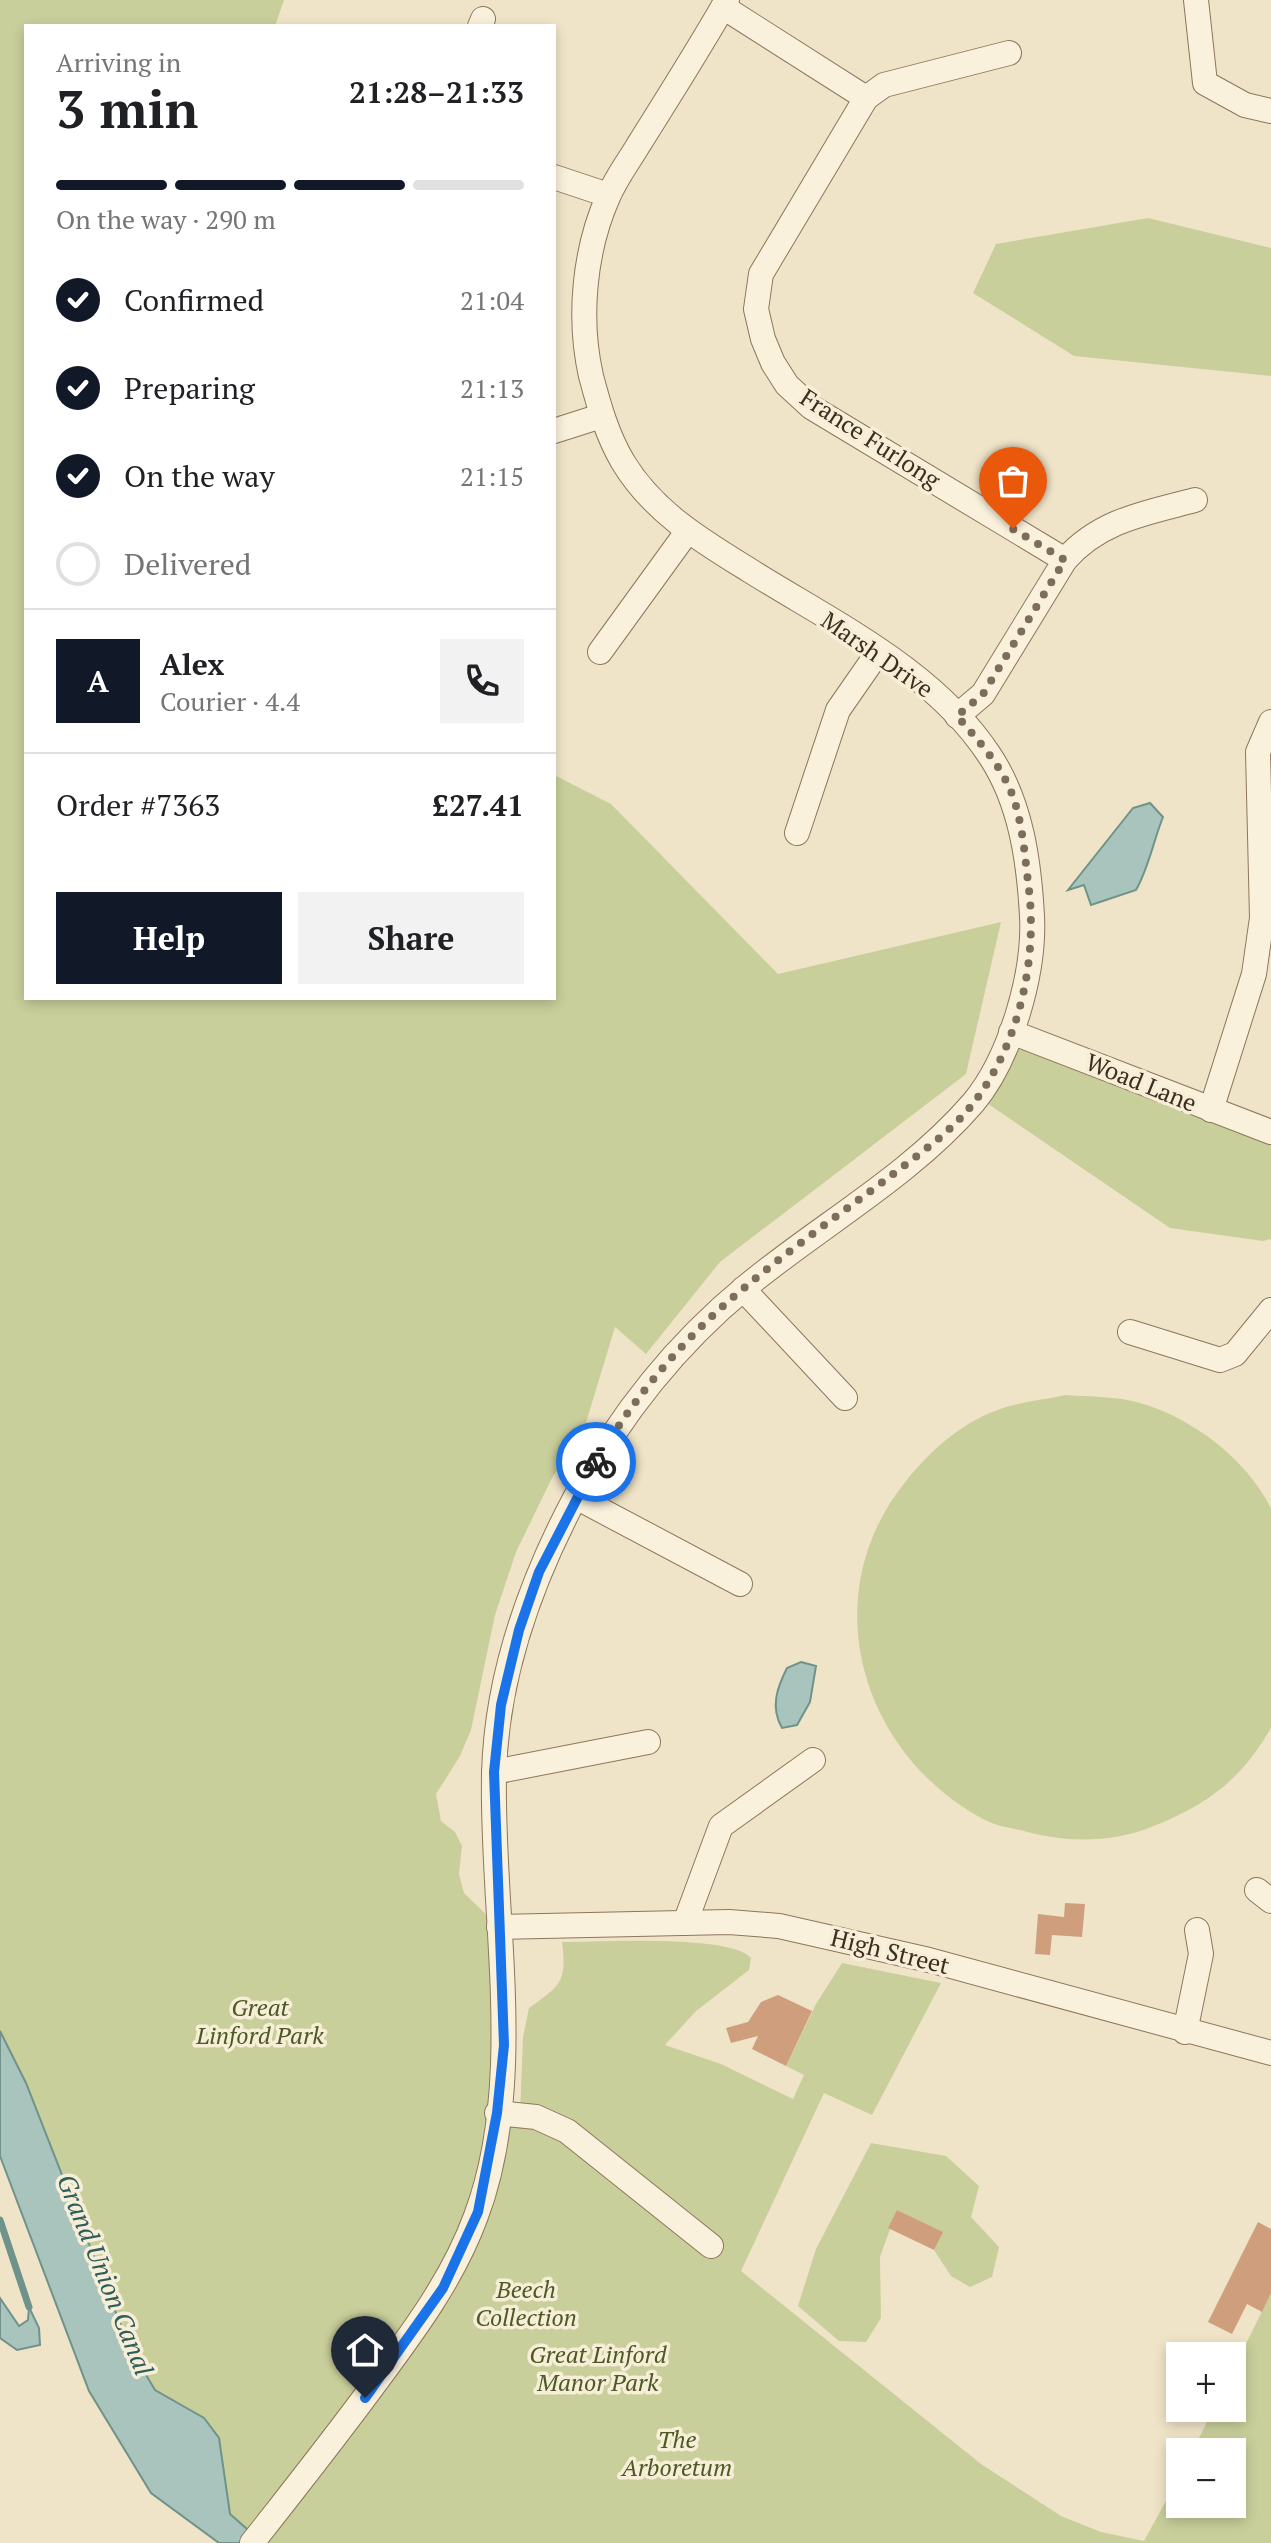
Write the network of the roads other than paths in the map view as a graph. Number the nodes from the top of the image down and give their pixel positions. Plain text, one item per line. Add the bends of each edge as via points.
1 (1196, 0) edge
2 (725, 4) edge
3 (1009, 53) dead end
4 (866, 98) junction
5 (1271, 111) edge
6 (556, 178) edge
7 (608, 195) junction
8 (601, 416) junction
9 (556, 430) edge
10 (1195, 500) dead end
11 (687, 532) junction
12 (1065, 560) junction
13 (879, 651) junction
14 (600, 652) dead end
15 (957, 716) junction
16 (1271, 722) edge
17 (797, 833) dead end
18 (1011, 1032) junction
19 (1211, 1110) junction
20 (1271, 1132) edge
21 (743, 1289) junction
22 (1271, 1310) edge
23 (1130, 1332) dead end
24 (845, 1398) dead end
25 (576, 1497) junction
26 (740, 1584) dead end
27 (648, 1742) dead end
28 (813, 1760) dead end
29 (494, 1772) junction
30 (685, 1923) junction
31 (499, 1927) junction
32 (1197, 1930) dead end
33 (1185, 2032) junction
34 (1271, 2053) edge
35 (497, 2113) junction
36 (711, 2246) dead end
37 (256, 2538) edge

1 - 5 street via 1205,83 1245,105
2 - 4 street
2 - 7 street, Marsh Drive
3 - 4 street via 884,85
4 - 12 street, France Furlong via 761,274 756,309 773,363 811,407
6 - 7 street
7 - 8 street, Marsh Drive via 590,256 583,339
8 - 9 street
8 - 11 street, Marsh Drive via 625,465
10 - 12 street via 1111,523 1083,540
11 - 13 street, Marsh Drive
11 - 14 street
12 - 15 street via 983,694
13 - 15 street, Marsh Drive via 922,681
13 - 17 street via 838,710
15 - 18 street, Marsh Drive via 986,749 1012,794 1025,854 1033,924 1026,980
16 - 19 street via 1258,752 1262,918 1254,974
18 - 19 street, Woad Lane
18 - 21 street, Marsh Drive via 978,1097 931,1145
19 - 20 street, Woad Lane
21 - 24 street
21 - 25 street, Marsh Drive via 660,1368 615,1429
22 - 23 street via 1235,1354 1220,1360
25 - 26 street
25 - 29 street, Marsh Drive via 539,1572 519,1630 501,1705
27 - 29 street
28 - 30 street via 721,1826
29 - 31 street, Marsh Drive
30 - 31 street, High Street
30 - 33 street, High Street via 779,1926 929,1960
31 - 35 street, Marsh Drive via 504,2045
32 - 33 street via 1201,1954
33 - 34 street, High Street
35 - 36 street via 536,2117 567,2131
35 - 37 street, Marsh Drive via 478,2212 443,2288

